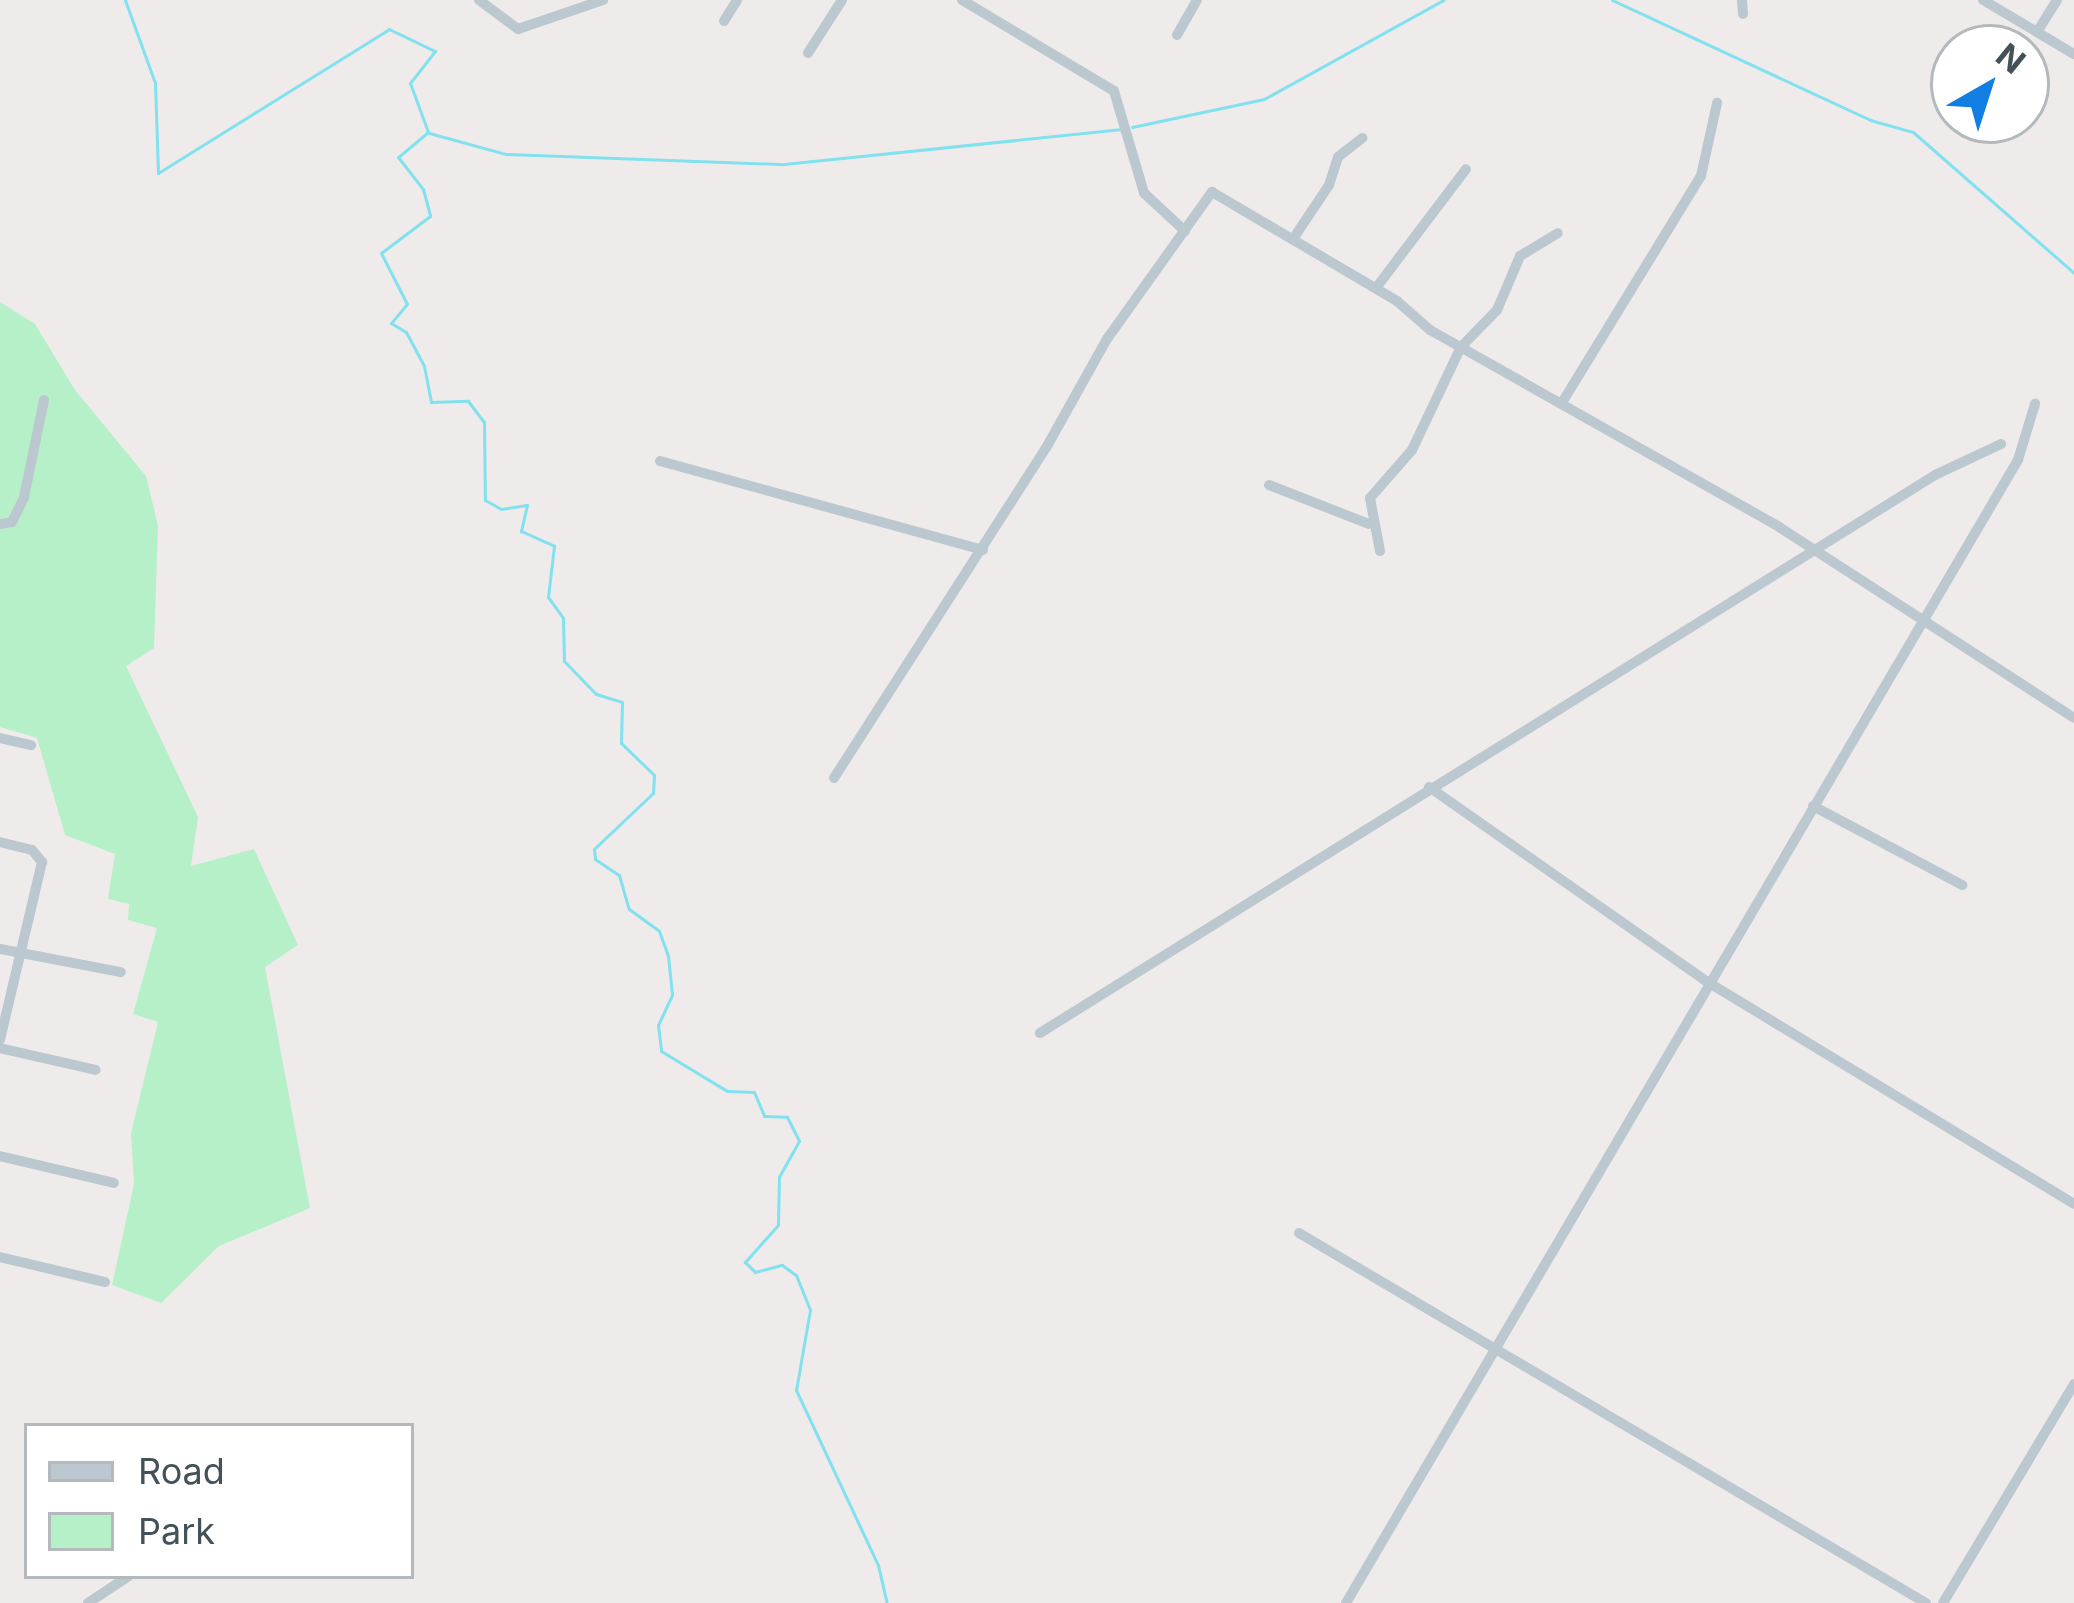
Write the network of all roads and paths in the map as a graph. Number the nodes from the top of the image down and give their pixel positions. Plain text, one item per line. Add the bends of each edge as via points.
1 (479, 0) edge
2 (603, 0) edge
3 (737, 0) edge
4 (842, 0) edge
5 (963, 0) edge
6 (1197, 0) edge
7 (1982, 0) edge
8 (724, 21) dead end
9 (2023, 24) edge
10 (1177, 34) dead end
11 (808, 53) dead end
12 (1717, 103) dead end
13 (1362, 138) dead end
14 (1466, 169) dead end
15 (1184, 230) junction
16 (1558, 233) dead end
17 (1293, 239) junction
18 (1376, 288) junction
19 (1461, 347) junction
20 (44, 400) dead end
21 (1563, 401) junction
22 (2035, 404) dead end
23 (2001, 444) dead end
24 (660, 461) dead end
25 (1269, 485) dead end
26 (0, 524) edge
27 (1369, 524) junction
28 (982, 550) junction
29 (1380, 550) dead end
30 (1816, 552) junction
31 (1924, 618) junction
32 (2074, 718) edge
33 (0, 738) edge
34 (32, 745) dead end
35 (834, 778) dead end
36 (1430, 787) junction
37 (1813, 806) junction
38 (0, 842) edge
39 (1962, 885) dead end
40 (0, 949) edge
41 (20, 953) junction
42 (121, 972) dead end
43 (1706, 981) junction
44 (1040, 1033) dead end
45 (0, 1044) edge
46 (96, 1070) dead end
47 (0, 1156) edge
48 (114, 1183) dead end
49 (2074, 1204) edge
50 (1299, 1233) dead end
51 (0, 1257) edge
52 (105, 1282) dead end
53 (1493, 1348) junction
54 (2074, 1384) edge
55 (124, 1579) edge
56 (88, 1603) edge
57 (1346, 1603) edge
58 (1926, 1603) edge
59 (1943, 1603) edge

1 - 2 street via 518,29
3 - 8 street
4 - 11 street
5 - 15 street via 1114,91 1144,193
6 - 10 street
7 - 9 street
12 - 21 street via 1719,123 1701,176
13 - 17 street via 1338,157
14 - 18 street
15 - 17 street via 1212,192
15 - 28 street via 1107,339
16 - 19 street via 1520,256 1497,310
17 - 18 street
18 - 19 street
19 - 21 street
19 - 27 street via 1412,450 1370,498
20 - 26 street via 24,497 12,522
21 - 30 street
22 - 31 street via 2018,460
23 - 30 street via 1935,475
24 - 28 street
25 - 27 street
27 - 29 street
28 - 35 street
30 - 31 street
30 - 36 street
31 - 32 street
31 - 37 street
33 - 34 street
36 - 43 street
36 - 44 street
37 - 39 street
37 - 43 street
38 - 41 street via 32,850 42,862
40 - 41 street
41 - 42 street
41 - 45 street
43 - 49 street
43 - 53 street
45 - 46 street
47 - 48 street
50 - 53 street
51 - 52 street
53 - 57 street
53 - 58 street
54 - 59 street
55 - 56 street

